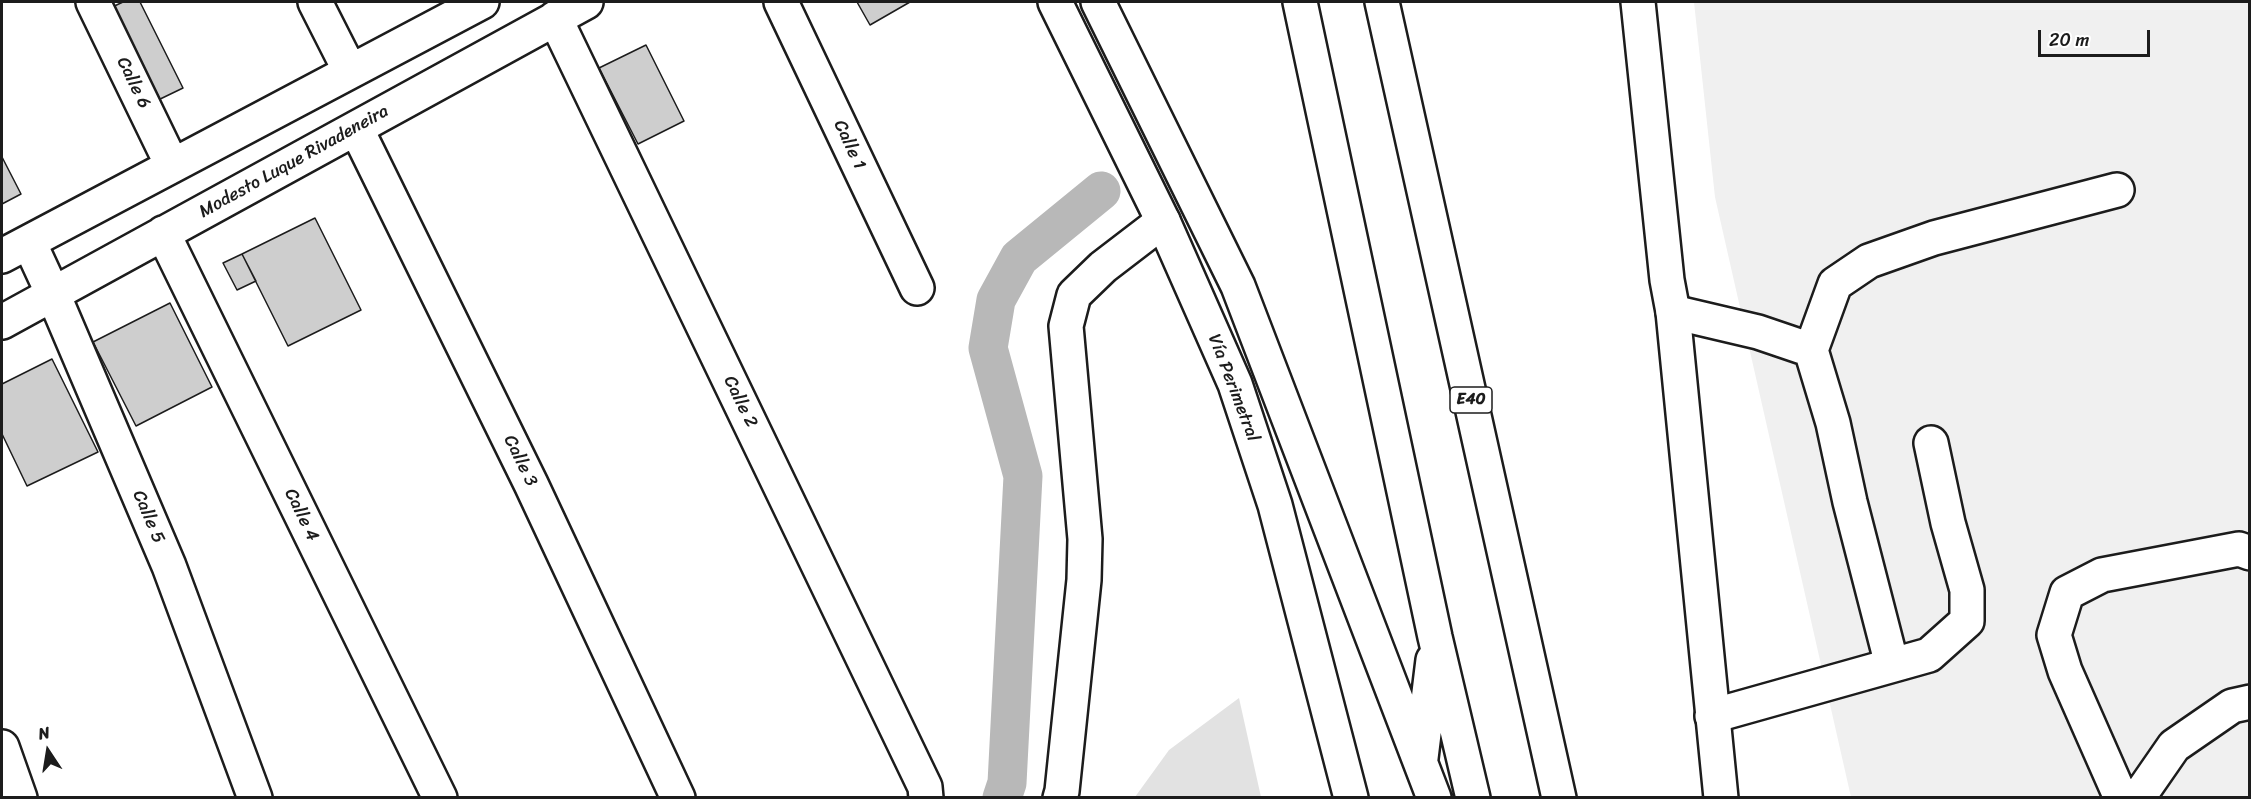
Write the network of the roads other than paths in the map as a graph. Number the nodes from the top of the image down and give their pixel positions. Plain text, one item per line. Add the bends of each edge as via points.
1 (93, 2) edge
2 (315, 2) edge
3 (482, 2) edge
4 (586, 2) edge
5 (781, 2) edge
6 (1055, 2) edge
7 (1098, 2) edge
8 (1300, 2) edge
9 (1382, 2) edge
10 (1638, 2) edge
11 (555, 18) junction
12 (350, 71) junction
13 (356, 128) junction
14 (172, 165) junction
15 (2117, 190) dead end
16 (1162, 221) junction
17 (163, 233) junction
18 (15, 249) edge
19 (917, 288) dead end
20 (53, 294) junction
21 (1673, 312) junction
22 (2, 322) edge
23 (1811, 350) junction
24 (1931, 443) dead end
25 (2250, 554) edge
26 (1435, 638) junction
27 (1892, 665) junction
28 (2250, 702) edge
29 (1712, 716) junction
30 (2, 747) edge
31 (1420, 764) junction
32 (926, 792) edge
33 (20, 798) edge
34 (255, 798) edge
35 (440, 798) edge
36 (678, 798) edge
37 (1060, 798) edge
38 (1351, 798) edge
39 (1416, 798) edge
40 (1434, 798) edge
41 (1473, 798) edge
42 (1559, 798) edge
43 (1721, 798) edge
44 (2121, 798) edge
45 (2138, 798) edge

1 - 14 main road, Calle 6
2 - 12 main road
3 - 12 main road
4 - 11 main road, Modesto Luque Rivadeneira
5 - 19 main road, Calle 1
6 - 16 main road, Vía Perimetral
7 - 31 main road via 1238,286
8 - 26 main road
9 - 42 main road, E40
10 - 21 main road
11 - 13 main road, Modesto Luque Rivadeneira
11 - 32 main road, Calle 2
12 - 14 main road
13 - 17 main road, Modesto Luque Rivadeneira
13 - 36 main road, Calle 3 via 531,484
14 - 18 main road
15 - 23 main road via 1934,238 1869,261 1835,284
16 - 37 main road via 1102,267 1074,295 1066,326 1085,539
16 - 38 main road, Vía Perimetral via 1235,384 1271,494
17 - 20 main road, Modesto Luque Rivadeneira
17 - 35 main road, Calle 4
18 - 20 main road, Calle 5
20 - 22 main road, Modesto Luque Rivadeneira
20 - 34 main road, Calle 5 via 169,566
21 - 23 main road via 1758,332
21 - 29 main road
23 - 27 main road via 1833,423
24 - 27 main road via 1967,590 1967,621 1929,655
25 - 44 main road via 2239,549 2102,575 2067,593 2055,635 2066,672
26 - 31 main road
26 - 41 main road
27 - 29 main road
28 - 45 main road via 2232,706 2174,746
29 - 43 main road
30 - 33 main road
31 - 39 main road
31 - 40 main road

